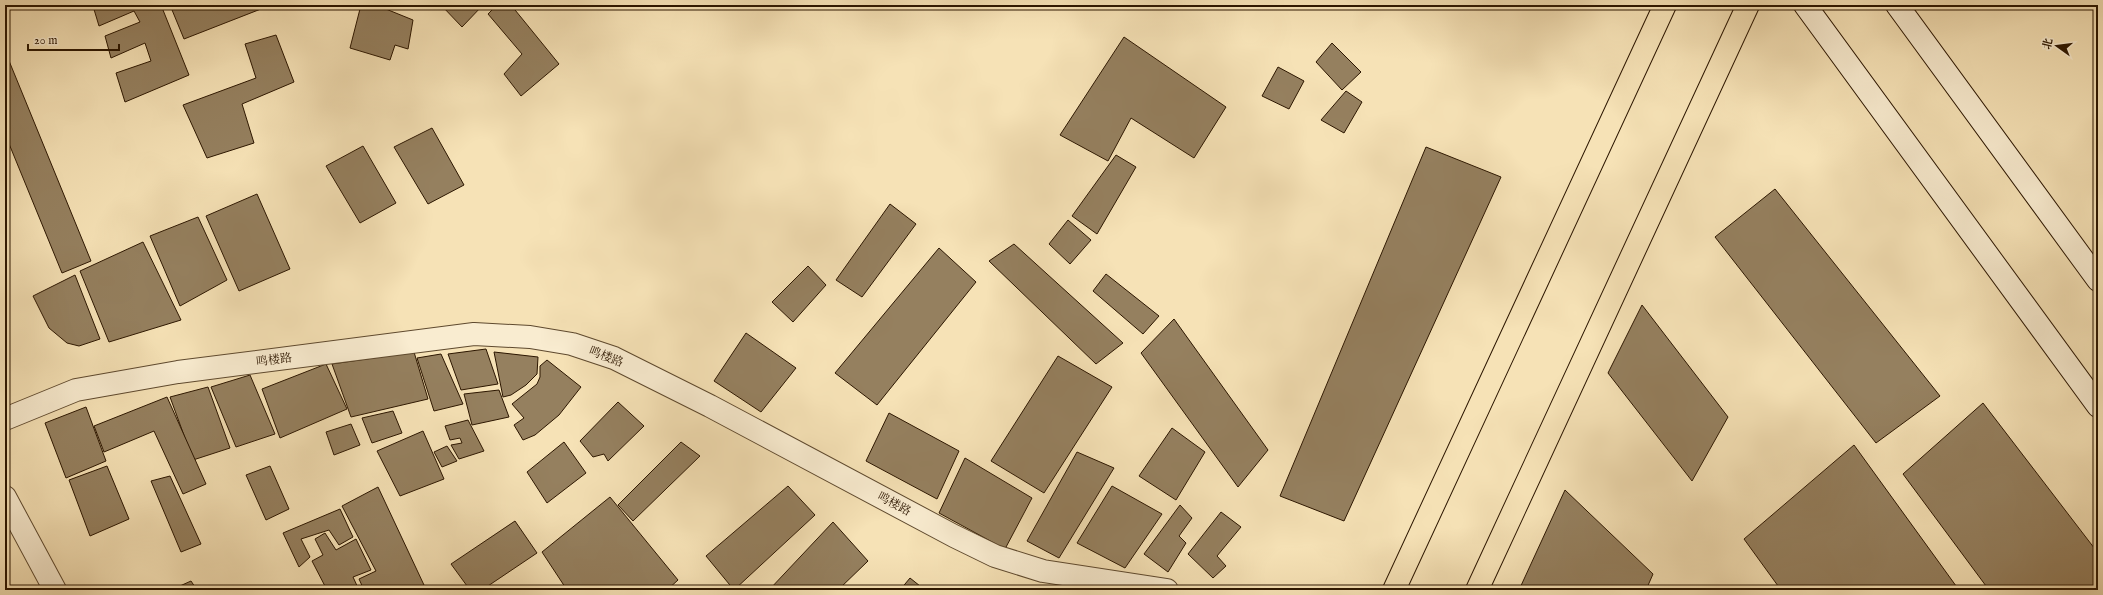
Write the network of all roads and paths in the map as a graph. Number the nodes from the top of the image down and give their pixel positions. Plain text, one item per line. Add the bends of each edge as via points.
1 (1665, 5) edge
2 (1748, 5) edge
3 (1805, 5) edge
4 (1897, 5) edge
5 (2098, 280) edge
6 (2098, 406) edge
7 (5, 419) edge
8 (5, 497) edge
9 (55, 590) edge
10 (1167, 590) edge
11 (1394, 590) edge
12 (1477, 590) edge

1 - 11 highway
2 - 12 highway
3 - 6 street
4 - 5 street
7 - 10 street, 鸣楼路 via 76,390 178,372 474,334 530,337 572,344 614,358 995,556 1043,571
8 - 9 street

